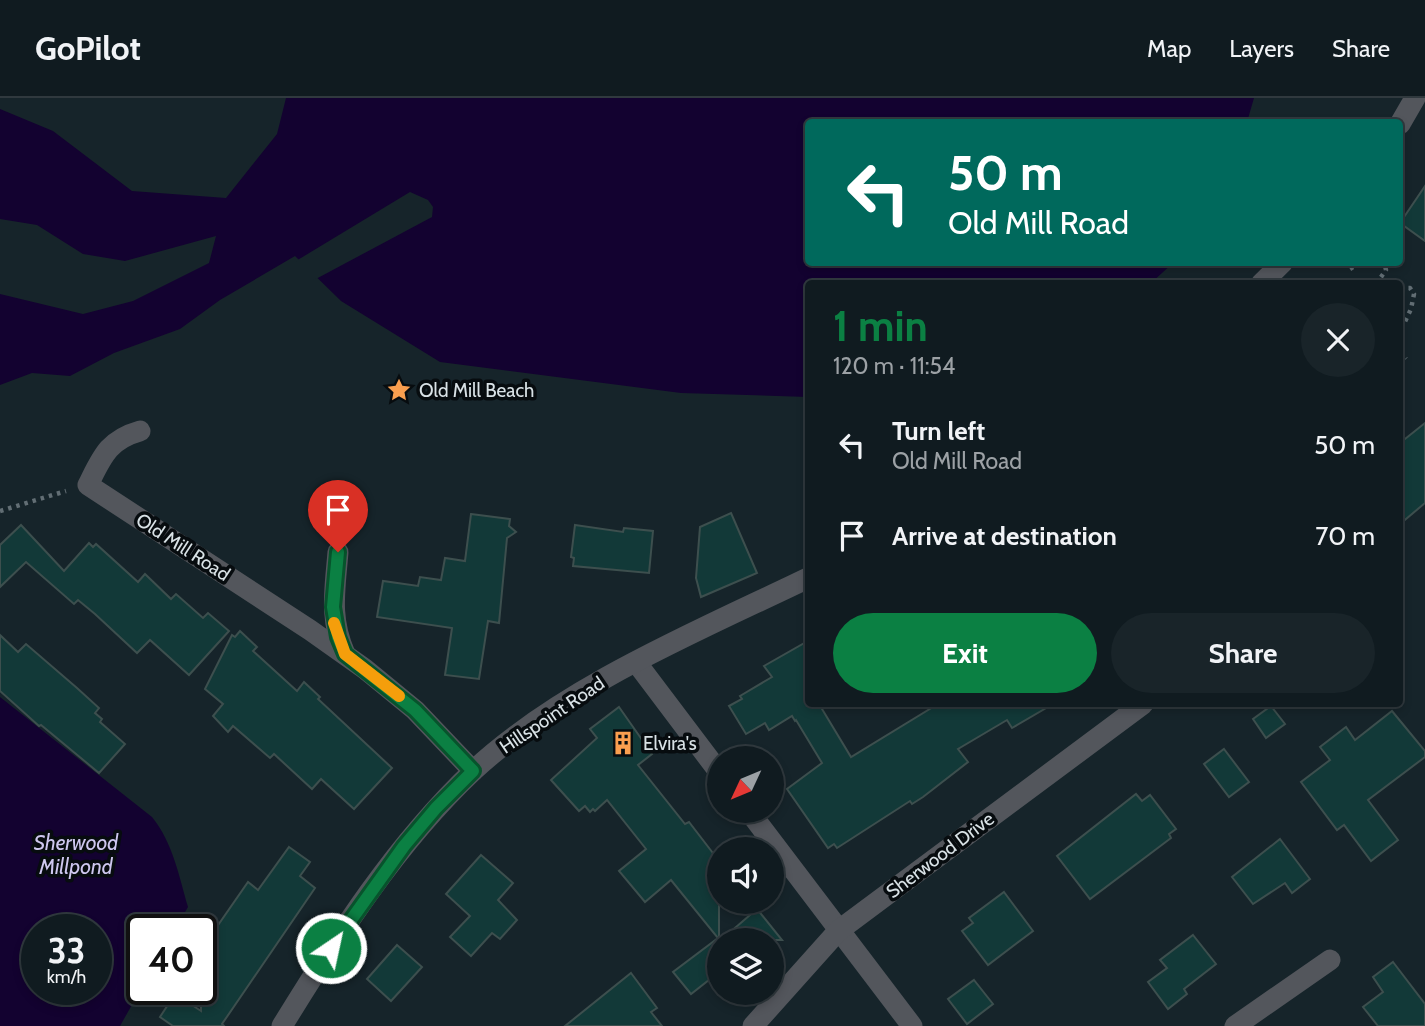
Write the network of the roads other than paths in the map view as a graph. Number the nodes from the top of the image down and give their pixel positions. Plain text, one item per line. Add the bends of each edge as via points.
1 (1415, 98) edge
2 (1403, 119) edge
3 (1279, 266) edge
4 (1265, 280) edge
5 (139, 430) dead end
6 (338, 552) dead end
7 (805, 579) edge
8 (345, 654) junction
9 (636, 662) junction
10 (1139, 707) edge
11 (707, 756) edge
12 (473, 771) junction
13 (758, 823) edge
14 (838, 931) junction
15 (1330, 960) dead end
16 (282, 1026) edge
17 (753, 1026) edge
18 (912, 1026) edge
19 (1235, 1026) edge

1 - 2 street
3 - 4 street
5 - 8 street, Old Mill Road via 109,447 88,485
6 - 8 street via 333,607
7 - 9 street, Hillspoint Road
8 - 12 street, Old Mill Road via 415,710
9 - 11 street
9 - 12 street, Hillspoint Road via 535,723
10 - 14 street, Sherwood Drive
12 - 16 street, Hillspoint Road via 386,869
13 - 14 street
14 - 17 street, Sherwood Drive
14 - 18 street
15 - 19 street

